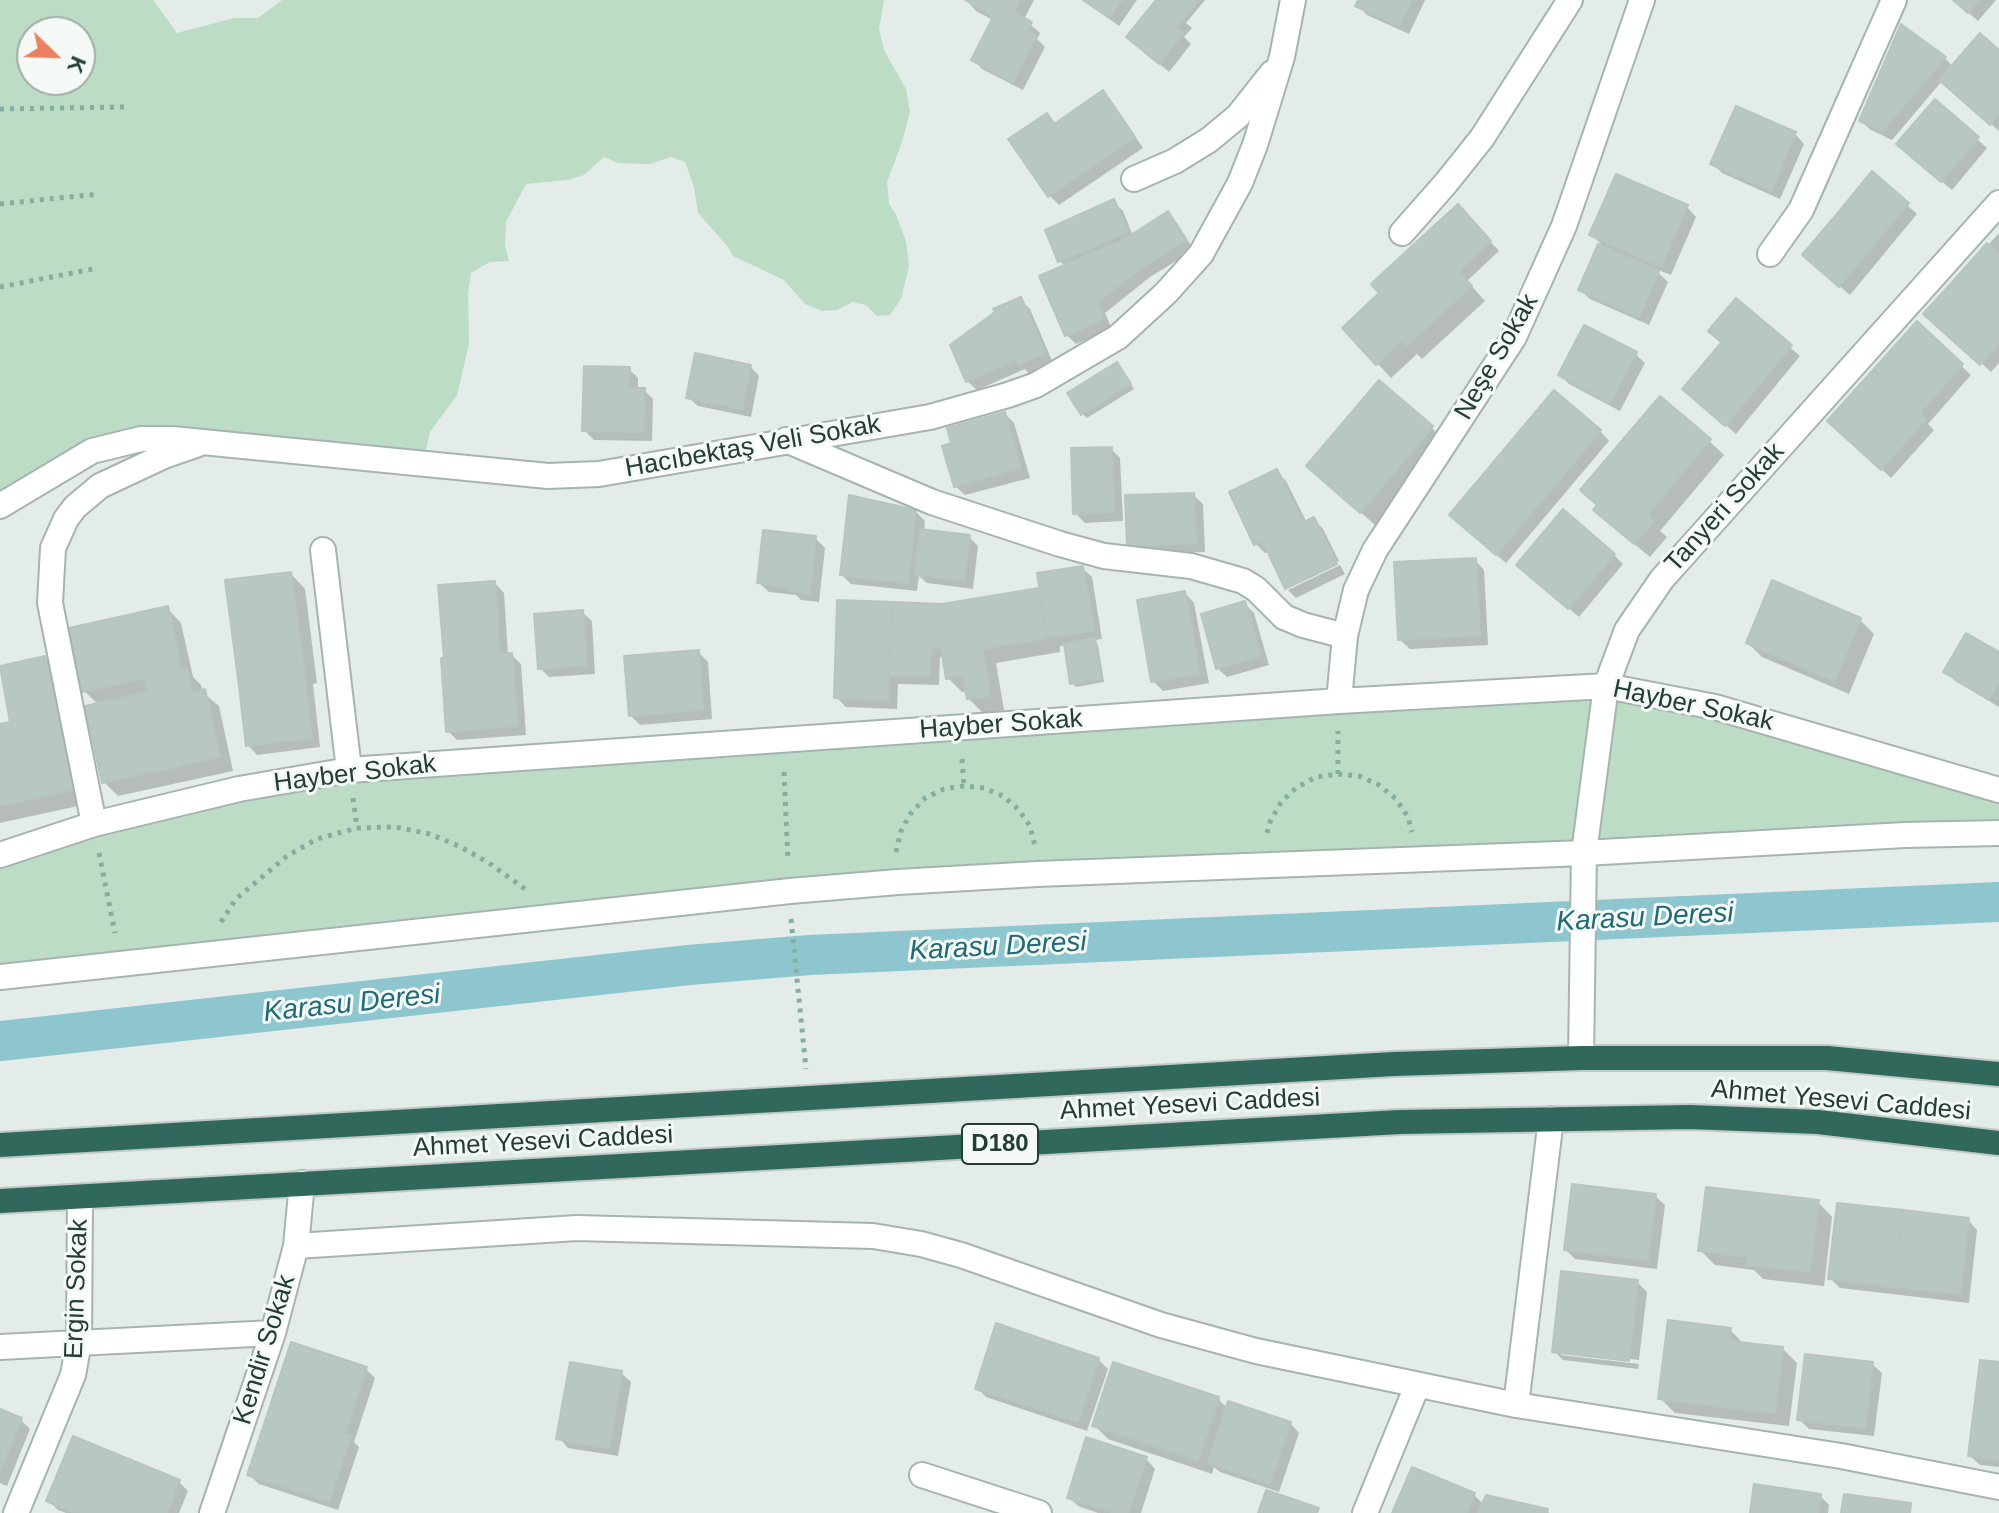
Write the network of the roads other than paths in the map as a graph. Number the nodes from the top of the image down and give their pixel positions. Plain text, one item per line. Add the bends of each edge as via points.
1 (1293, 0) edge
2 (1570, 0) edge
3 (1642, 0) edge
4 (1894, 0) edge
5 (1282, 57) junction
6 (1134, 179) dead end
7 (1999, 203) edge
8 (1402, 233) dead end
9 (1770, 254) dead end
10 (786, 440) junction
11 (206, 442) junction
12 (0, 506) edge
13 (323, 550) dead end
14 (1345, 636) junction
15 (1606, 686) junction
16 (1339, 701) junction
17 (349, 770) junction
18 (1999, 790) edge
19 (94, 824) junction
20 (1999, 833) edge
21 (0, 855) edge
22 (1584, 865) junction
23 (0, 977) edge
24 (1581, 1058) junction
25 (1999, 1074) edge
26 (1551, 1119) junction
27 (1999, 1143) edge
28 (0, 1145) edge
29 (302, 1183) junction
30 (80, 1197) junction
31 (0, 1201) edge
32 (296, 1246) junction
33 (273, 1333) junction
34 (79, 1342) junction
35 (0, 1347) edge
36 (1417, 1386) junction
37 (1516, 1405) junction
38 (922, 1475) dead end
39 (1999, 1487) edge
40 (16, 1513) edge
41 (212, 1513) edge
42 (1039, 1513) edge
43 (1365, 1513) edge

1 - 5 street, Hacıbektaş Veli Sokak
2 - 8 street via 1482,138
3 - 14 street, Neşe Sokak via 1538,287 1514,337 1375,550 1356,590
4 - 9 street via 1801,210
5 - 6 street via 1238,116 1209,140
5 - 10 street, Hacıbektaş Veli Sokak via 1255,145 1223,218 1201,254 1118,337 1036,385 1008,395 930,417
7 - 15 street, Tanyeri Sokak via 1662,579 1627,630
10 - 11 street, Hacıbektaş Veli Sokak via 614,472 548,476
10 - 14 street via 932,502 1060,544 1104,556 1191,566 1243,581 1284,617
11 - 12 street, Hacıbektaş Veli Sokak via 141,439 105,447
11 - 19 street via 100,486 75,507 53,548 50,603
13 - 17 street
14 - 16 street, Neşe Sokak
15 - 16 street, Hayber Sokak
15 - 18 street, Hayber Sokak via 1715,707
15 - 22 street, Tanyeri Sokak
16 - 17 street, Hayber Sokak
17 - 19 street, Hayber Sokak via 239,789
19 - 21 street, Hayber Sokak
20 - 22 street via 1905,835
22 - 23 street via 1414,860 898,882
22 - 24 street, Tanyeri Sokak
24 - 25 highway, Ahmet Yesevi Caddesi / D180 via 1827,1058
24 - 28 highway, Ahmet Yesevi Caddesi / D180 via 1394,1064
26 - 27 highway, Ahmet Yesevi Caddesi / D180 via 1818,1122
26 - 29 highway, Ahmet Yesevi Caddesi / D180 via 1384,1122
26 - 37 street
29 - 30 highway, Ahmet Yesevi Caddesi / D180
29 - 32 street, Kendir Sokak
30 - 31 highway, Ahmet Yesevi Caddesi / D180
30 - 34 street, Ergin Sokak
32 - 33 street, Kendir Sokak
32 - 36 street via 577,1228 873,1236 961,1255 1161,1325
33 - 34 street
33 - 41 street, Kendir Sokak
34 - 35 street
34 - 40 street, Ergin Sokak via 73,1375
36 - 37 street
36 - 43 street
37 - 39 street via 1841,1456
38 - 42 street

